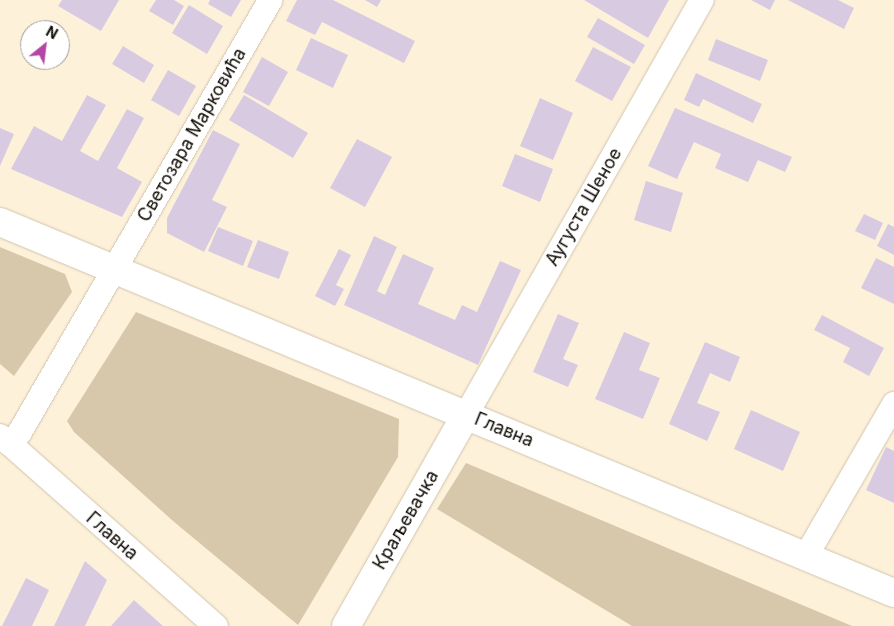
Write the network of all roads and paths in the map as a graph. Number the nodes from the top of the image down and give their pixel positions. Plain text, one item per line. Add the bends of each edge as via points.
1 (270, 0) edge
2 (702, 0) edge
3 (0, 222) edge
4 (114, 269) junction
5 (894, 404) edge
6 (466, 414) junction
7 (5, 440) edge
8 (806, 556) junction
9 (894, 593) edge
10 (216, 626) edge
11 (346, 626) edge

1 - 4 street, Светозара Марковића
2 - 6 street, Аугуста Шеное
3 - 4 main road, Главна
4 - 6 main road, Главна
4 - 7 street, Главна
5 - 8 street
6 - 8 main road, Главна
6 - 11 main road, Краљевачка
7 - 10 street, Главна
8 - 9 main road, Главна

